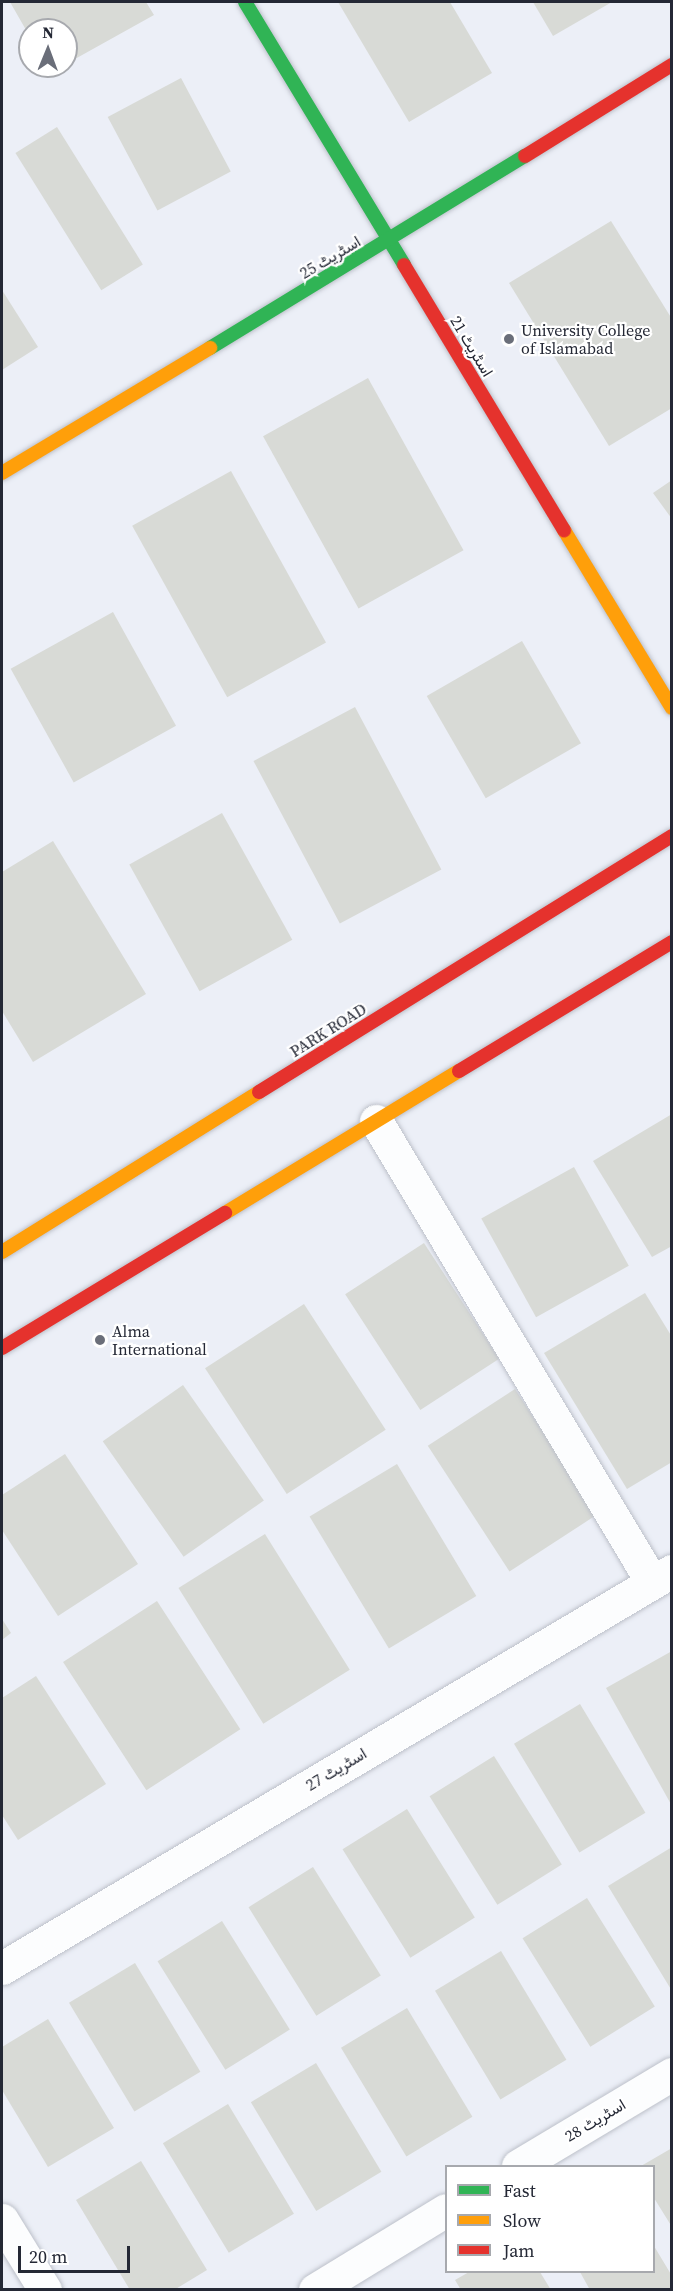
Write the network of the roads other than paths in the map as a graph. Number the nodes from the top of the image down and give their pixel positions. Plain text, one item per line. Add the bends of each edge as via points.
1 (245, 2) edge
2 (672, 65) edge
3 (389, 241) junction
4 (2, 473) edge
5 (672, 708) edge
6 (672, 836) edge
7 (672, 942) edge
8 (376, 1121) junction
9 (2, 1252) edge
10 (2, 1348) edge
11 (662, 1577) edge
12 (2, 1968) edge
13 (672, 2074) edge
14 (520, 2165) edge
15 (445, 2211) edge
16 (2, 2220) edge
17 (45, 2289) edge
18 (315, 2289) edge

1 - 3 street, اسٹریٹ 21
2 - 3 street, اسٹریٹ 25
3 - 4 street, اسٹریٹ 25
3 - 5 street, اسٹریٹ 21
6 - 9 street, PARK ROAD
7 - 8 street
8 - 10 street
8 - 11 street
11 - 12 street, اسٹریٹ 27
13 - 14 street, اسٹریٹ 28
15 - 18 street
16 - 17 street

